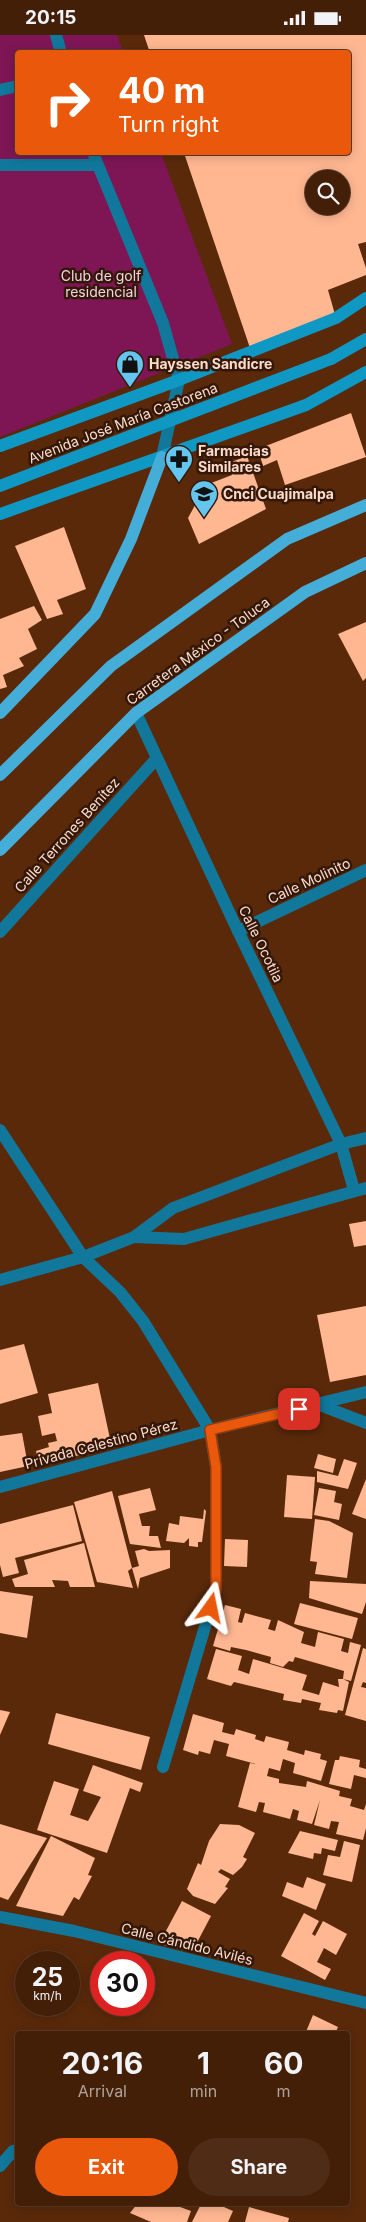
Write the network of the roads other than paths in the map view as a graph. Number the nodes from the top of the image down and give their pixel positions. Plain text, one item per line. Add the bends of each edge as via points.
1 (56, 35) edge
2 (60, 50) edge
3 (15, 87) edge
4 (0, 90) edge
5 (95, 159) edge
6 (0, 165) edge
7 (366, 298) edge
8 (366, 339) edge
9 (366, 372) edge
10 (179, 380) junction
11 (0, 446) edge
12 (162, 457) junction
13 (0, 486) edge
14 (366, 505) edge
15 (0, 514) edge
16 (366, 563) edge
17 (0, 713) edge
18 (136, 713) junction
19 (157, 757) junction
20 (0, 775) edge
21 (0, 850) edge
22 (366, 871) edge
23 (238, 931) junction
24 (0, 932) edge
25 (0, 1130) edge
26 (366, 1139) edge
27 (341, 1144) junction
28 (360, 1189) edge
29 (134, 1237) junction
30 (83, 1257) junction
31 (0, 1280) edge
32 (366, 1392) edge
33 (317, 1405) junction
34 (366, 1423) edge
35 (210, 1430) junction
36 (0, 1487) edge
37 (163, 1767) dead end
38 (0, 1917) edge
39 (366, 2003) edge
40 (13, 2151) dead end
41 (0, 2166) edge

1 - 2 street
3 - 4 street
5 - 6 street
5 - 10 street via 163,323
7 - 10 street, Avenida José María Castorena via 336,318
8 - 13 street, Avenida José María Castorena, bridge via 332,359
9 - 12 street via 306,405
10 - 11 street, Avenida José María Castorena
10 - 12 street
12 - 15 street
12 - 17 main road via 131,539 95,614
14 - 20 main road via 286,539 111,666
16 - 18 main road, Carretera México - Toluca via 305,592
18 - 19 street, Calle Ocotila
18 - 21 main road, Carretera México - Toluca
19 - 23 street, Calle Ocotila
19 - 24 street, Calle Terrones Benítez
22 - 23 street, Calle Molinito
23 - 27 street, Calle Ocotila
25 - 30 street
26 - 27 street
27 - 28 street, Calle Ocotila
27 - 29 street via 173,1208
28 - 29 street via 184,1239
29 - 30 street
30 - 31 street
30 - 35 street via 120,1292 143,1321
32 - 33 street, Privada Celestino Pérez
33 - 34 street
33 - 35 street, Privada Celestino Pérez
35 - 36 street, Privada Celestino Pérez
35 - 37 street via 216,1467 216,1590
38 - 39 street, Calle Cándido Avilés via 74,1931
40 - 41 street

